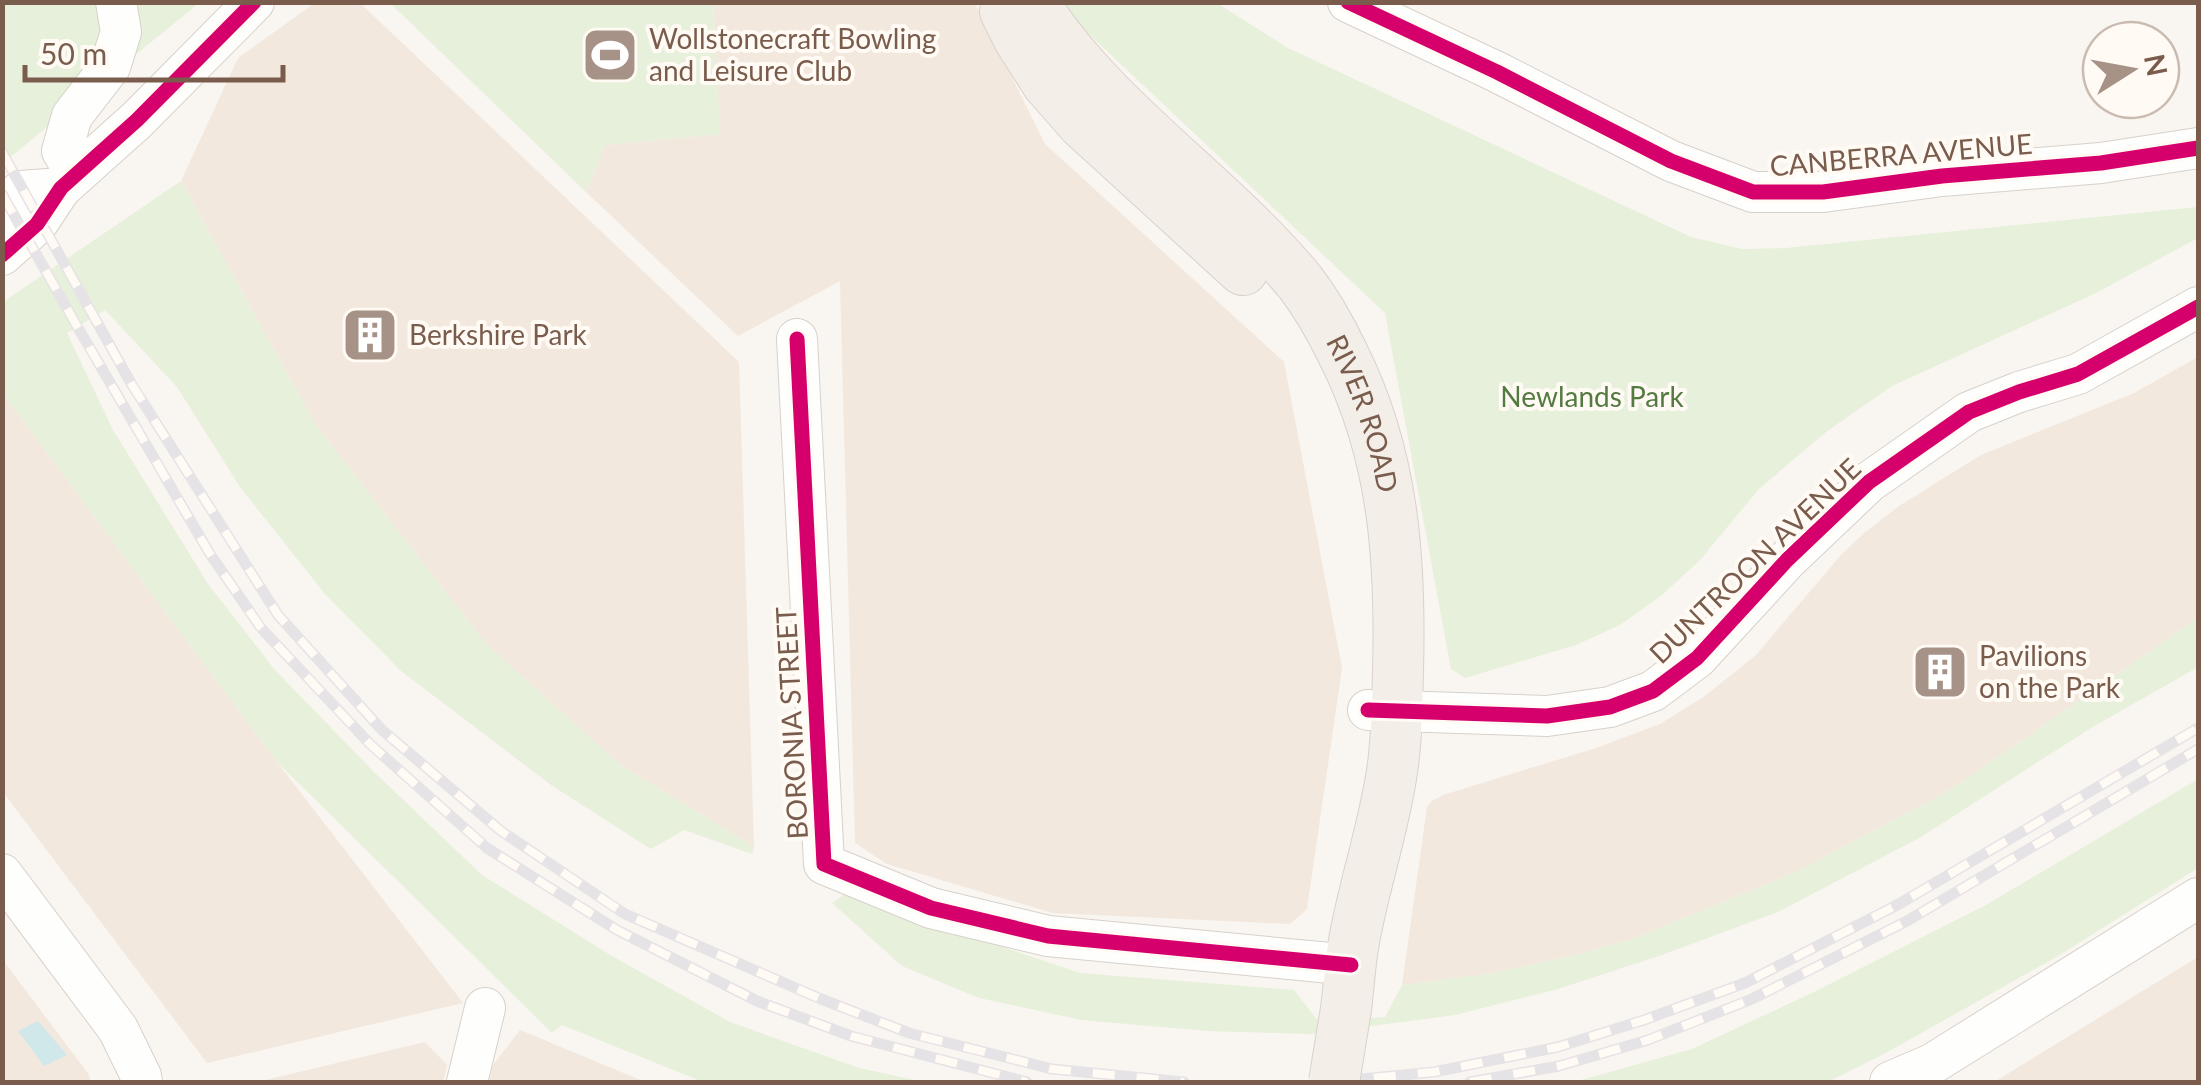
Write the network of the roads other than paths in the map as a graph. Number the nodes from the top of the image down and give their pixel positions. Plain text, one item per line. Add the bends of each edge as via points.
1 (116, 2) edge
2 (254, 2) edge
3 (1000, 2) edge
4 (1033, 2) edge
5 (1348, 2) edge
6 (2198, 148) edge
7 (68, 181) junction
8 (2, 207) edge
9 (2, 255) edge
10 (2198, 307) edge
11 (798, 339) dead end
12 (1382, 711) junction
13 (2, 874) edge
14 (2198, 898) edge
15 (1350, 972) junction
16 (485, 1008) dead end
17 (142, 1082) edge
18 (467, 1082) edge
19 (1334, 1082) edge
20 (1890, 1082) edge

1 - 7 street via 121,32 110,67 72,116 62,151
2 - 7 street
3 - 12 main road, RIVER ROAD via 1019,40 1082,122 1238,264 1274,306 1332,398 1362,501
4 - 12 main road, RIVER ROAD via 1091,76 1302,285 1360,386 1380,445 1398,578
5 - 6 street, CANBERRA AVENUE via 1671,161 1752,192 1823,192
7 - 8 street via 21,190
7 - 9 street via 37,224
10 - 12 street, DUNTROON AVENUE via 2078,374 1969,412 1869,482 1698,658 1652,691 1547,716
11 - 15 street, BORONIA STREET via 824,864 931,908 1048,936
12 - 15 main road, RIVER ROAD via 1392,773
13 - 17 street via 118,1029
14 - 20 street via 1932,1064
15 - 19 main road, RIVER ROAD, bridge
16 - 18 street

